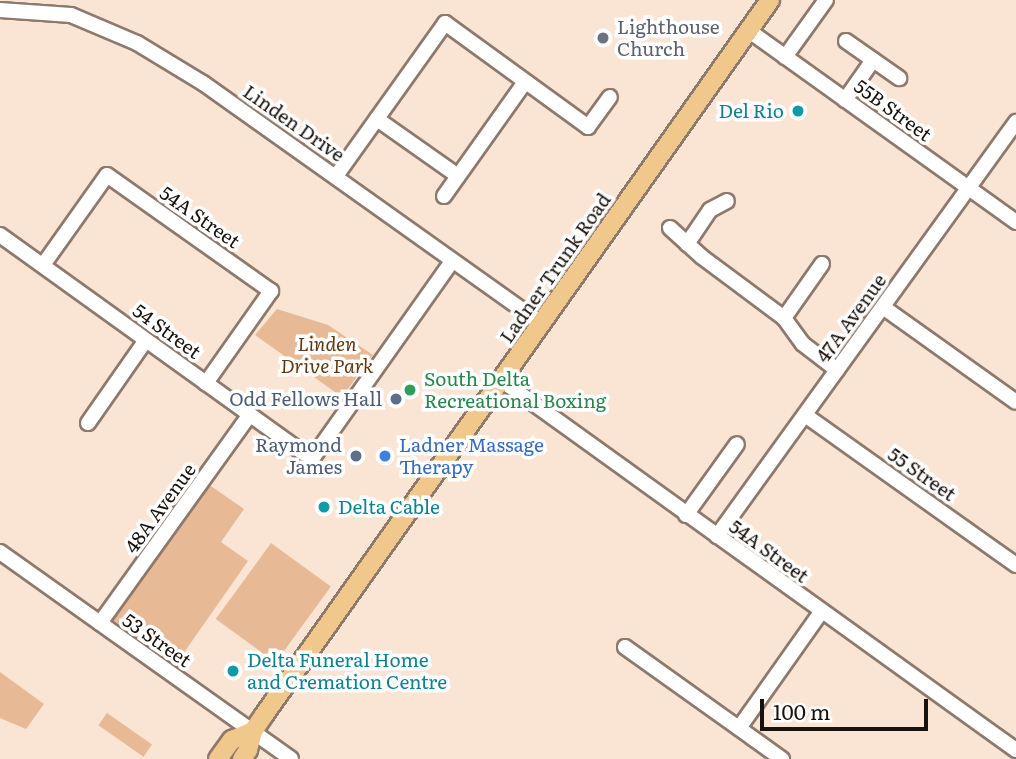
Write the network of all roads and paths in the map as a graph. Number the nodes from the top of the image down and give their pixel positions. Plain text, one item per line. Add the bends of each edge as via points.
1 (770, 0) edge
2 (826, 0) edge
3 (27, 5) edge
4 (0, 10) edge
5 (748, 30) junction
6 (846, 41) dead end
7 (785, 57) junction
8 (873, 60) junction
9 (899, 78) dead end
10 (525, 82) junction
11 (610, 97) dead end
12 (845, 100) junction
13 (377, 119) junction
14 (1016, 122) edge
15 (336, 176) junction
16 (458, 176) junction
17 (968, 188) junction
18 (444, 196) dead end
19 (727, 201) dead end
20 (1016, 222) edge
21 (670, 228) dead end
22 (0, 235) edge
23 (687, 244) junction
24 (452, 261) junction
25 (822, 264) dead end
26 (43, 265) junction
27 (883, 307) junction
28 (784, 318) junction
29 (541, 324) junction
30 (146, 340) junction
31 (837, 370) junction
32 (501, 380) junction
33 (206, 383) junction
34 (1016, 402) edge
35 (250, 414) junction
36 (805, 415) junction
37 (88, 423) dead end
38 (737, 444) dead end
39 (686, 515) junction
40 (717, 536) junction
41 (0, 552) edge
42 (1016, 565) edge
43 (821, 612) junction
44 (100, 623) junction
45 (625, 647) dead end
46 (739, 728) junction
47 (253, 731) junction
48 (1016, 750) edge
49 (219, 759) edge
50 (242, 759) edge
51 (291, 759) edge
52 (782, 759) edge

1 - 5 main road, Ladner Trunk Road
2 - 7 street
3 - 4 street, Linden Drive
3 - 15 street, Linden Drive via 71,15 137,43
5 - 7 street, 55B Street
5 - 29 main road, Ladner Trunk Road
6 - 8 street
7 - 12 street, 55B Street
8 - 9 street
8 - 12 street
10 - 11 street via 588,127
10 - 13 street via 445,23
10 - 16 street
12 - 17 street, 55B Street
13 - 15 street
13 - 16 street
14 - 17 street, 47A Avenue
15 - 24 street, Linden Drive
16 - 18 street
17 - 20 street, 55B Street
17 - 27 street, 47A Avenue
19 - 23 street via 710,210
21 - 23 street
22 - 26 street, 54 Street
23 - 28 street
24 - 29 street, Linden Drive
24 - 35 street, 54 Street via 312,459
25 - 28 street
26 - 30 street, 54 Street
26 - 33 street, 54A Street via 107,175 271,291
27 - 31 street, 47A Avenue
27 - 34 street
28 - 31 street via 803,344
29 - 32 main road, Ladner Trunk Road
30 - 33 street, 54 Street
30 - 37 street
31 - 36 street, 47A Avenue
32 - 39 street, 54A Street
32 - 47 main road, Ladner Trunk Road
33 - 35 street, 54 Street
35 - 44 street, 48A Avenue
36 - 40 street, 47A Avenue
36 - 42 street, 55 Street
38 - 39 street
39 - 40 street, 54A Street
40 - 43 street, 54A Street
41 - 44 street, 53 Street
43 - 46 street
43 - 48 street, 54A Street
44 - 47 street, 53 Street
45 - 46 street
46 - 52 street
47 - 49 main road, Ladner Trunk Road via 232,740
47 - 50 main road, Ladner Trunk Road
47 - 51 street, 53 Street

